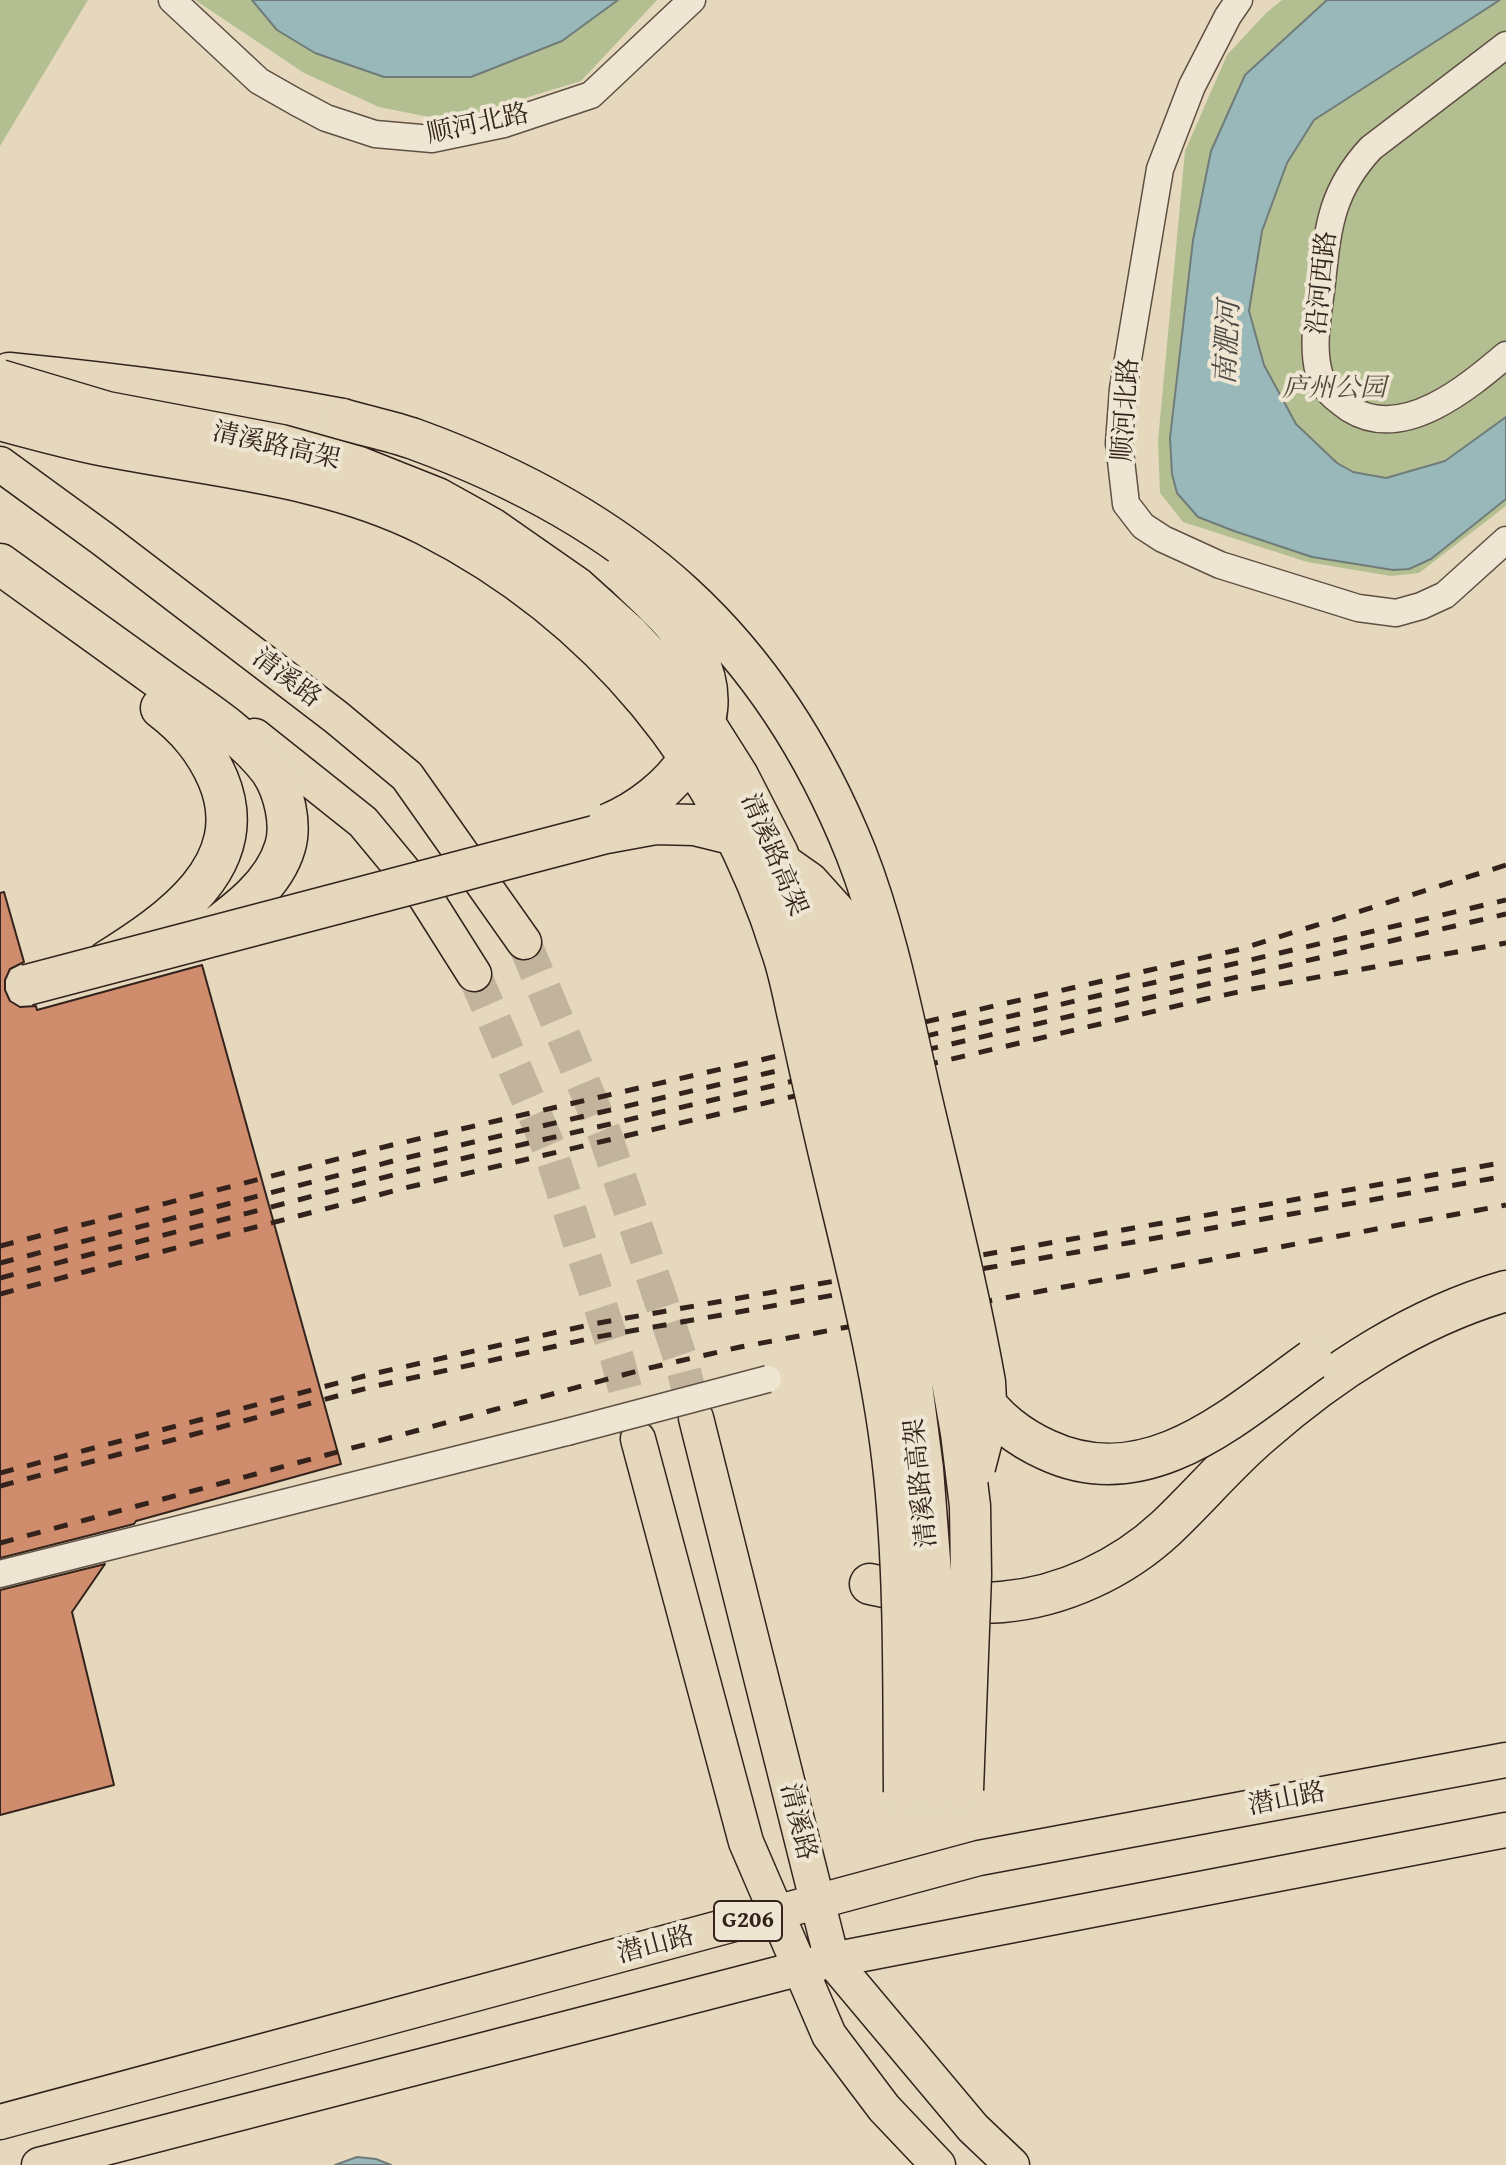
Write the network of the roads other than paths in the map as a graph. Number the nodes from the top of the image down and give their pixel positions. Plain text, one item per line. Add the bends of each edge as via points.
1 (172, 0) edge
2 (692, 0) edge
3 (1239, 0) edge
4 (1506, 45) edge
5 (1506, 355) edge
6 (0, 372) edge
7 (0, 380) edge
8 (0, 420) edge
9 (0, 464) edge
10 (482, 466) junction
11 (1506, 540) edge
12 (0, 549) edge
13 (0, 564) edge
14 (0, 571) edge
15 (199, 940) junction
16 (524, 942) tunnel mouth
17 (100, 966) junction
18 (474, 974) tunnel mouth
19 (1506, 1266) edge
20 (1506, 1291) edge
21 (941, 1319) junction
22 (768, 1379) dead end
23 (696, 1418) tunnel mouth
24 (638, 1439) tunnel mouth
25 (0, 1574) edge
26 (1506, 1760) edge
27 (934, 1791) junction
28 (1506, 1830) edge
29 (817, 1902) junction
30 (777, 1913) junction
31 (816, 1964) junction
32 (0, 2122) edge
33 (39, 2165) edge
34 (938, 2165) edge
35 (1012, 2165) edge

1 - 2 street, 顺河北路 via 259,81 296,102 375,134 432,139 504,124 591,95
3 - 11 street, 顺河北路 via 1192,86 1160,169 1123,389 1119,443 1126,504 1153,533 1220,565 1358,608 1396,613 1445,595
4 - 5 street, 沿河西路 via 1361,158 1329,220 1316,335 1324,387 1358,414 1380,420 1402,420 1426,410
6 - 10 highway, bridge via 202,395 342,419
7 - 27 highway, 清溪路高架, bridge via 107,412 281,445 359,467 437,498 577,588 672,681 707,727 778,854 811,946 905,1331 931,1573
8 - 27 highway, 清溪路高架, bridge via 99,445 275,475 422,523 480,555 560,613 648,699 682,744 753,870 784,954 872,1339
9 - 16 main road, 清溪路 via 407,776
10 - 17 highway, bridge via 561,521 680,630 698,659 706,690 706,721 683,771 663,791 616,821 553,847
10 - 20 highway, bridge via 580,516 637,553 696,604 771,692 799,736 857,855 889,958 978,1341 987,1421 968,1487 948,1514 872,1570 946,1600 1001,1602 1041,1595 1101,1573 1165,1529 1259,1435 1331,1378 1431,1320
12 - 18 main road via 226,712 363,822 426,898
13 - 15 highway via 193,703 252,749 272,773 287,821 285,847 243,906
14 - 17 highway, bridge via 87,650 179,721 198,742 222,788 226,837 206,880 174,914
15 - 17 highway, bridge via 27,985
15 - 21 highway, bridge via 630,828 695,825 744,837 808,882 835,912 851,951
19 - 21 highway, bridge via 1370,1323 1198,1440 1143,1461 1080,1461 1029,1442 981,1397
21 - 27 highway, bridge via 970,1506 971,1575
22 - 25 street, bridge
23 - 29 main road, 清溪路
24 - 30 main road, 清溪路 via 746,1842
26 - 29 main road, 潜山路 / G206 via 979,1858
28 - 31 main road, G206
29 - 30 main road, 潜山路 / G206
29 - 31 main road, 清溪路
30 - 31 main road, 清溪路
30 - 32 main road, 潜山路 / G206
31 - 33 main road, G206
31 - 34 main road, 清溪路 via 829,2035 884,2108
31 - 35 main road, 清溪路

